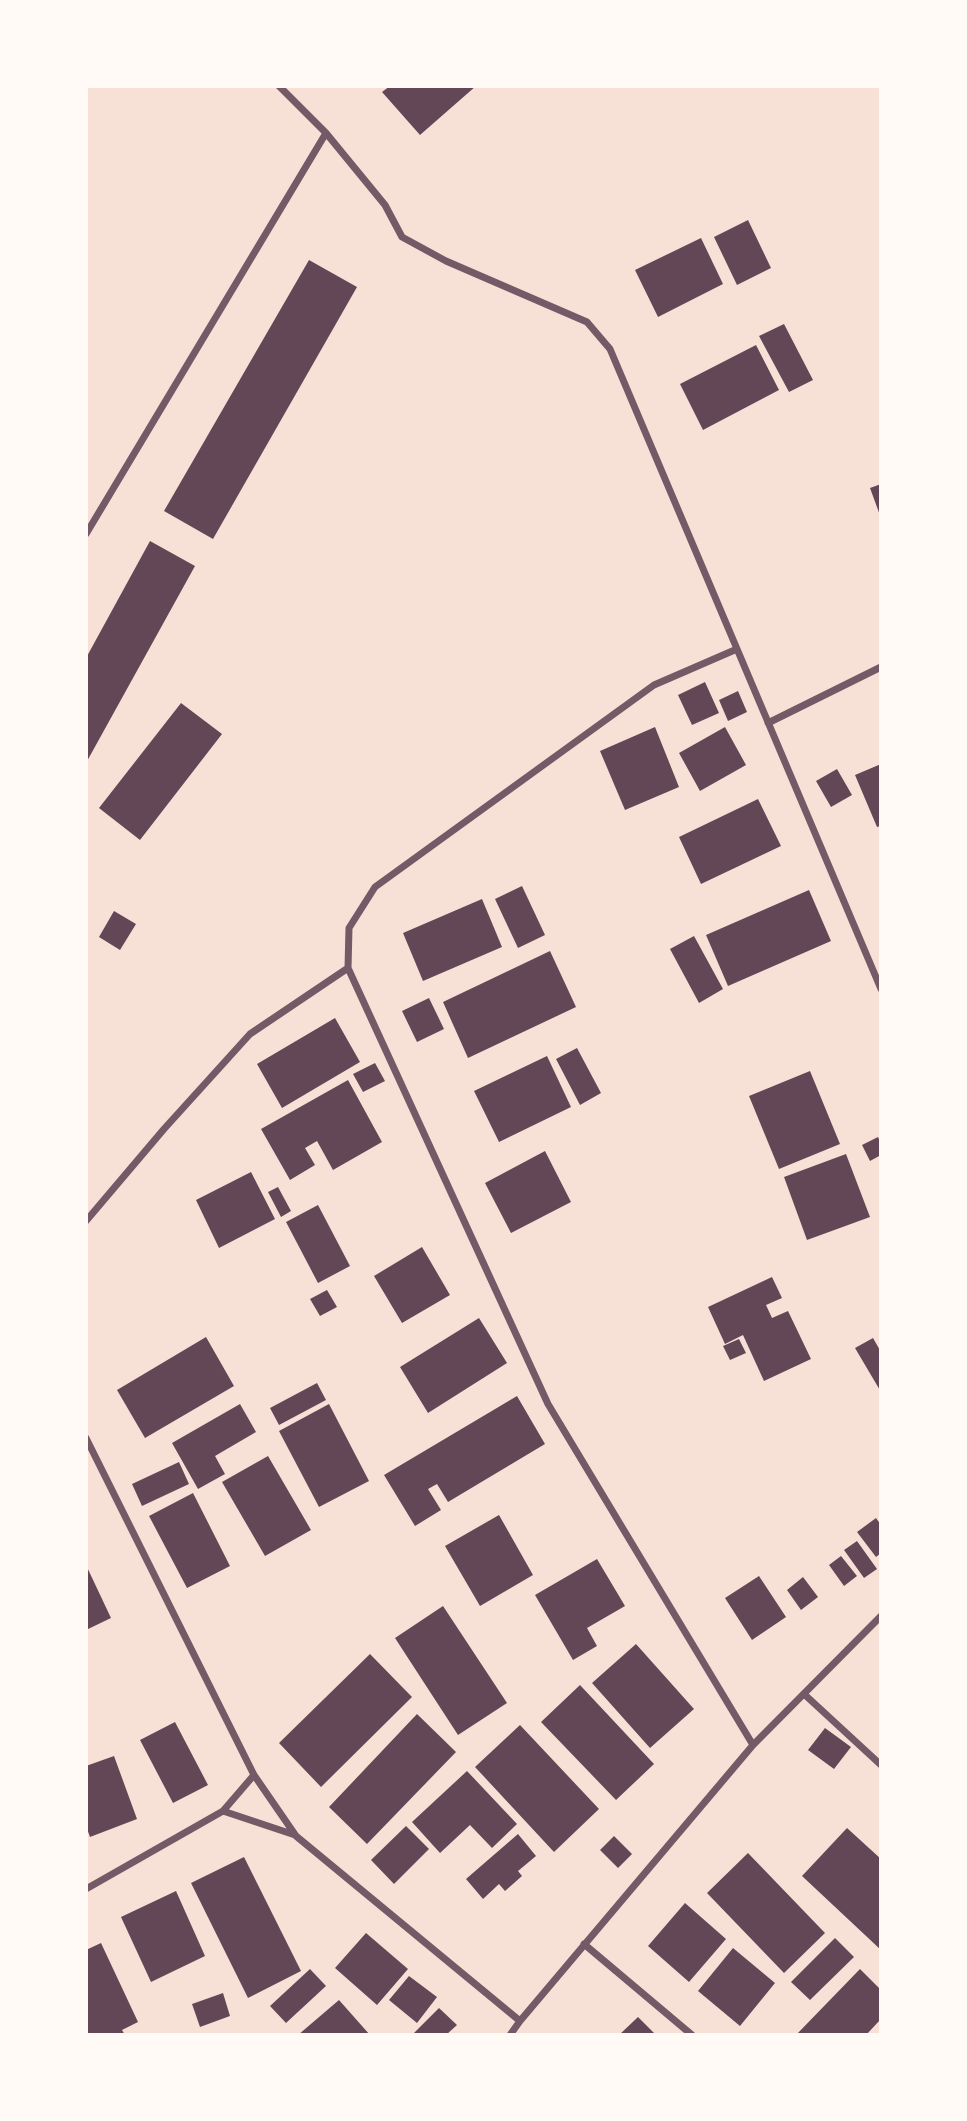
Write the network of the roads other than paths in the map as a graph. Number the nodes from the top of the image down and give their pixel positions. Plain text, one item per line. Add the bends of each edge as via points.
1 (279, 86) edge
2 (326, 133) junction
3 (86, 534) edge
4 (737, 649) junction
5 (881, 667) edge
6 (768, 723) junction
7 (348, 968) junction
8 (881, 989) edge
9 (86, 1221) edge
10 (86, 1438) edge
11 (881, 1616) edge
12 (804, 1694) junction
13 (753, 1745) junction
14 (881, 1765) edge
15 (254, 1775) junction
16 (223, 1811) junction
17 (296, 1836) junction
18 (86, 1889) edge
19 (584, 1944) junction
20 (520, 2021) junction
21 (510, 2035) edge
22 (692, 2035) edge

1 - 2 street
2 - 3 street
2 - 4 street via 385,205 402,237 587,322 610,349
4 - 6 street
4 - 7 street via 653,685 375,887 349,929
5 - 6 street
6 - 8 street
7 - 9 street via 250,1034
7 - 13 street via 548,1404
10 - 15 street
11 - 12 street
12 - 13 street
12 - 14 street
13 - 19 street
15 - 16 street
15 - 17 street
16 - 17 street
16 - 18 street
17 - 20 street
19 - 20 street
19 - 22 street
20 - 21 street

